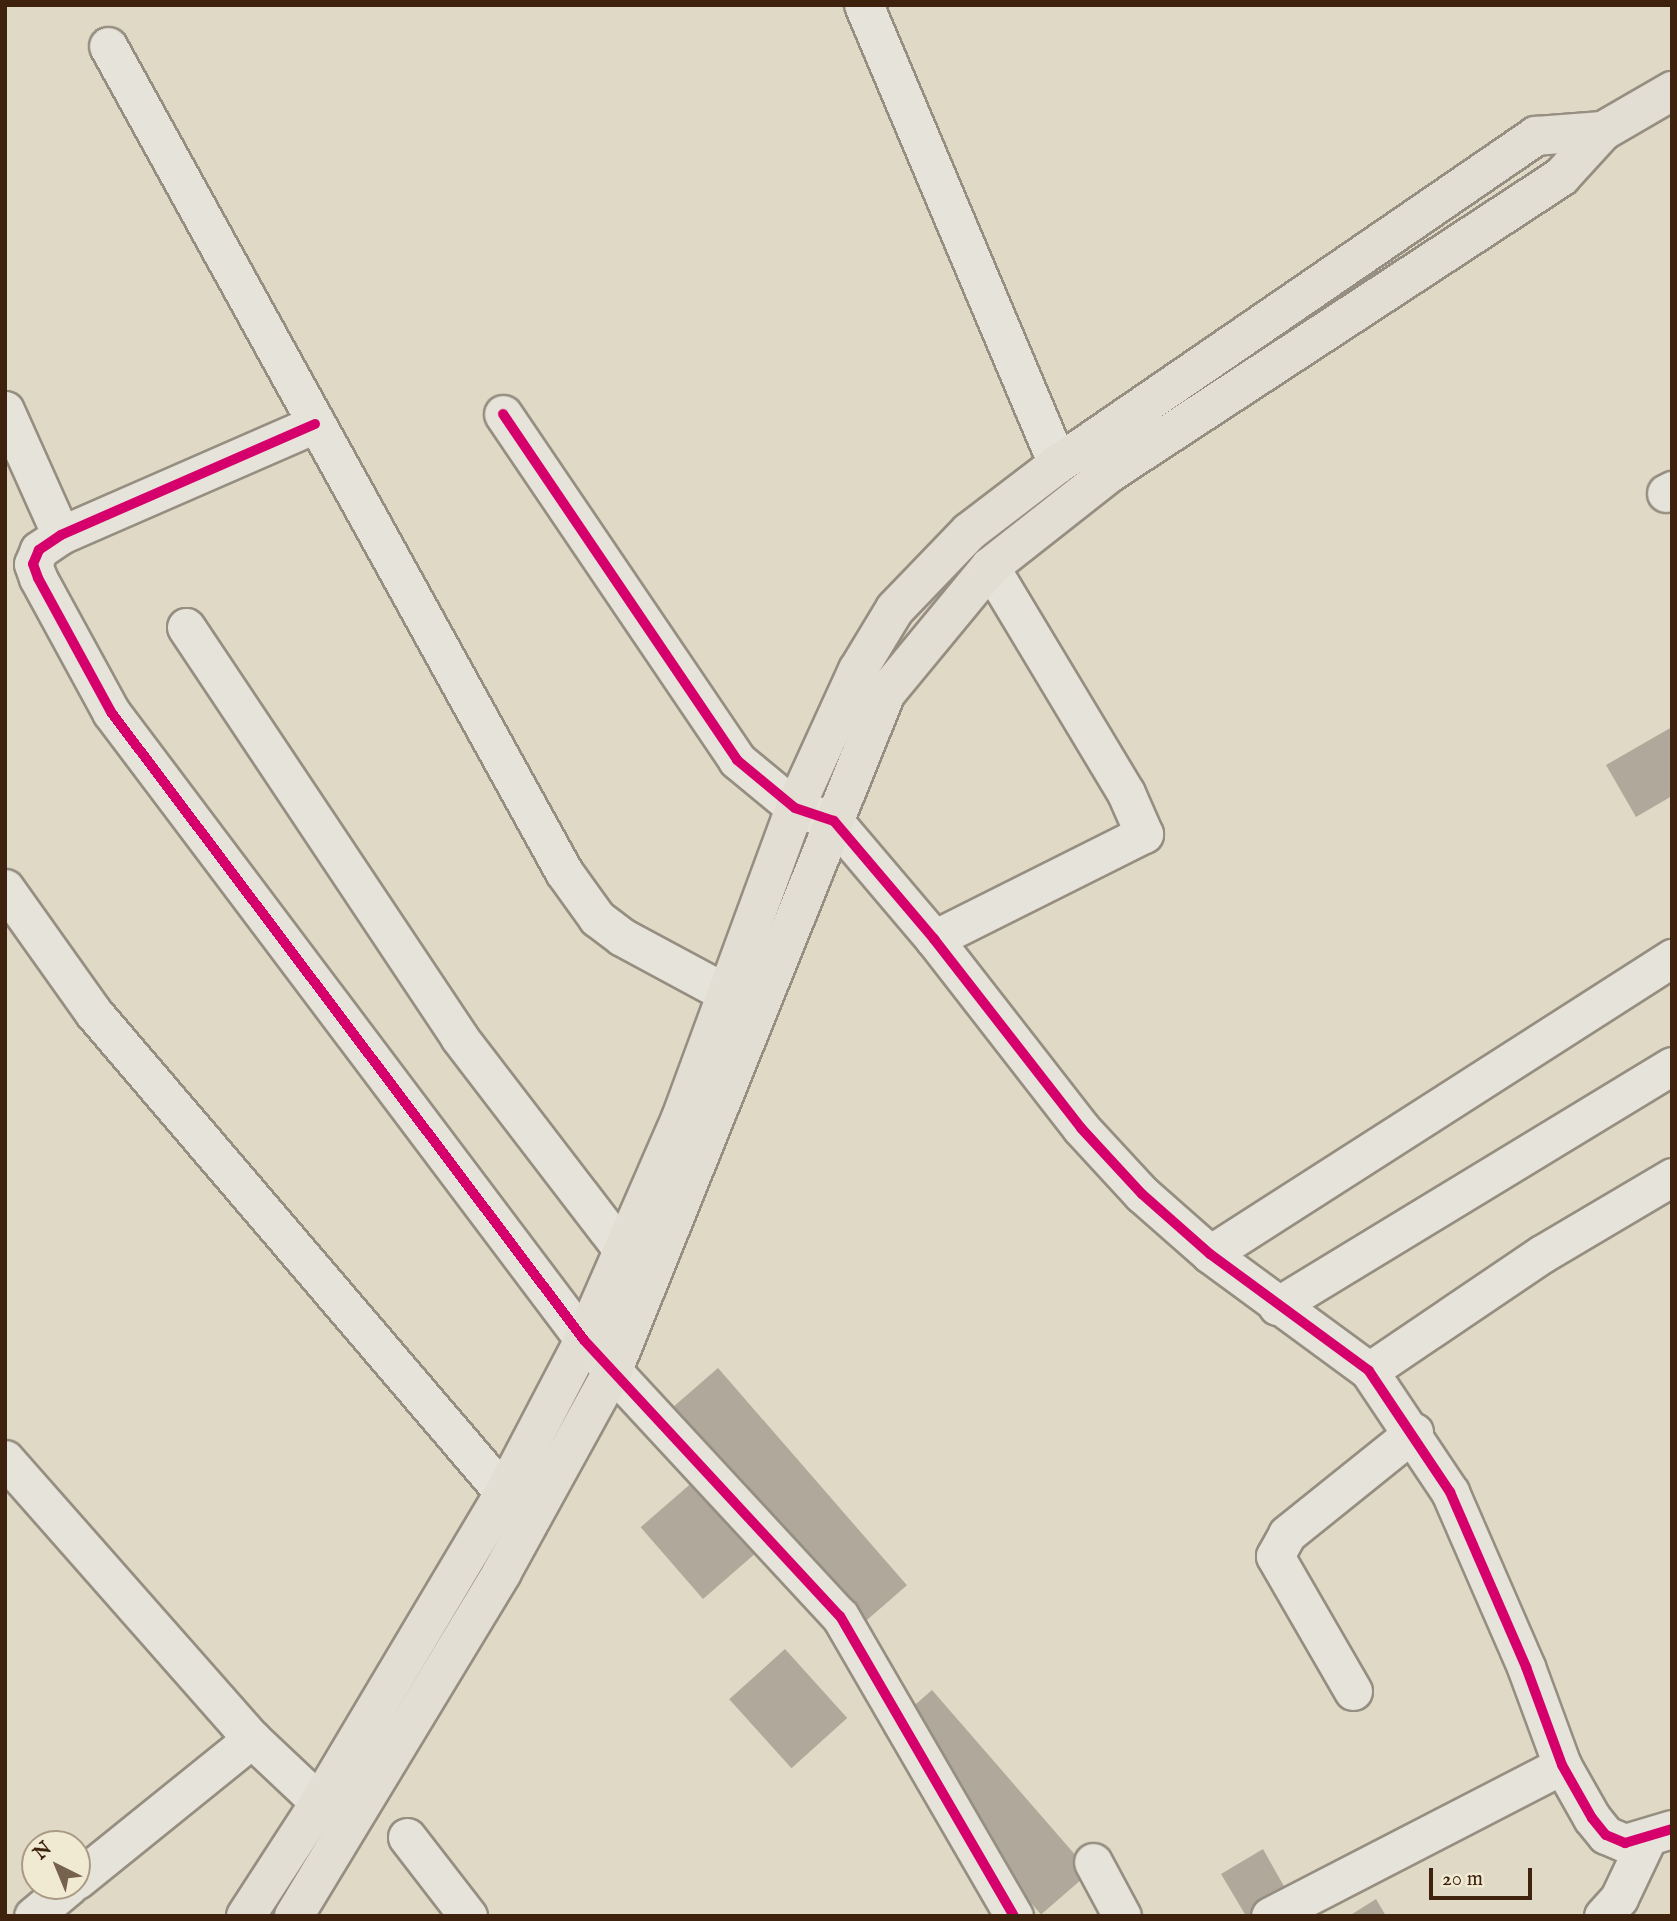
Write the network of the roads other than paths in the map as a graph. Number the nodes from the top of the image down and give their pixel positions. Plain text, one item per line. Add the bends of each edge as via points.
1 (864, 5) edge
2 (108, 46) dead end
3 (1672, 91) edge
4 (1603, 131) junction
5 (5, 410) edge
6 (503, 414) dead end
7 (315, 424) junction
8 (1058, 464) junction
9 (61, 535) junction
10 (990, 567) junction
11 (186, 627) dead end
12 (795, 808) junction
13 (834, 821) junction
14 (5, 888) edge
15 (934, 939) junction
16 (1672, 958) edge
17 (728, 994) junction
18 (1672, 1066) edge
19 (1671, 1179) edge
20 (624, 1251) junction
21 (1210, 1254) junction
22 (1277, 1306) junction
23 (584, 1340) junction
24 (613, 1370) junction
25 (1369, 1371) junction
26 (1414, 1432) junction
27 (5, 1459) edge
28 (504, 1493) junction
29 (1353, 1691) dead end
30 (252, 1739) junction
31 (1562, 1765) junction
32 (320, 1802) junction
33 (347, 1829) junction
34 (1660, 1834) edge
35 (407, 1837) dead end
36 (1093, 1862) dead end
37 (91, 1869) edge
38 (52, 1900) edge
39 (33, 1916) edge
40 (246, 1916) edge
41 (294, 1916) edge
42 (468, 1916) edge
43 (1014, 1916) edge
44 (1122, 1916) edge
45 (1270, 1916) edge
46 (1603, 1916) edge

1 - 8 street
2 - 7 street
3 - 4 main road
4 - 8 main road via 1536,136
4 - 10 main road via 1561,177 1108,474
5 - 9 street
6 - 12 street via 737,760
7 - 9 street
7 - 17 street via 564,872 597,918 622,937
8 - 12 main road via 969,532 895,609 858,670
9 - 23 street via 39,550 33,564 111,712
10 - 13 main road via 886,693
10 - 15 street via 1126,793 1144,834
11 - 20 street via 459,1037
12 - 13 street
12 - 17 main road
13 - 15 street
13 - 24 main road
14 - 28 street via 93,1012
15 - 21 street via 1081,1128 1142,1195
16 - 21 street
17 - 20 main road
18 - 22 street
19 - 25 street via 1542,1254
20 - 23 main road
21 - 22 street
22 - 25 street
23 - 24 street
23 - 28 main road
24 - 33 main road via 502,1572
24 - 43 street via 840,1616
25 - 26 street
26 - 29 street via 1287,1534 1275,1556
26 - 31 street via 1450,1492 1482,1562
27 - 30 street
28 - 32 main road
30 - 32 street
30 - 37 street
31 - 34 street via 1606,1835 1625,1843
31 - 45 street
32 - 33 street
32 - 40 main road
33 - 41 main road
34 - 46 street
35 - 42 street
36 - 44 street
38 - 39 street

